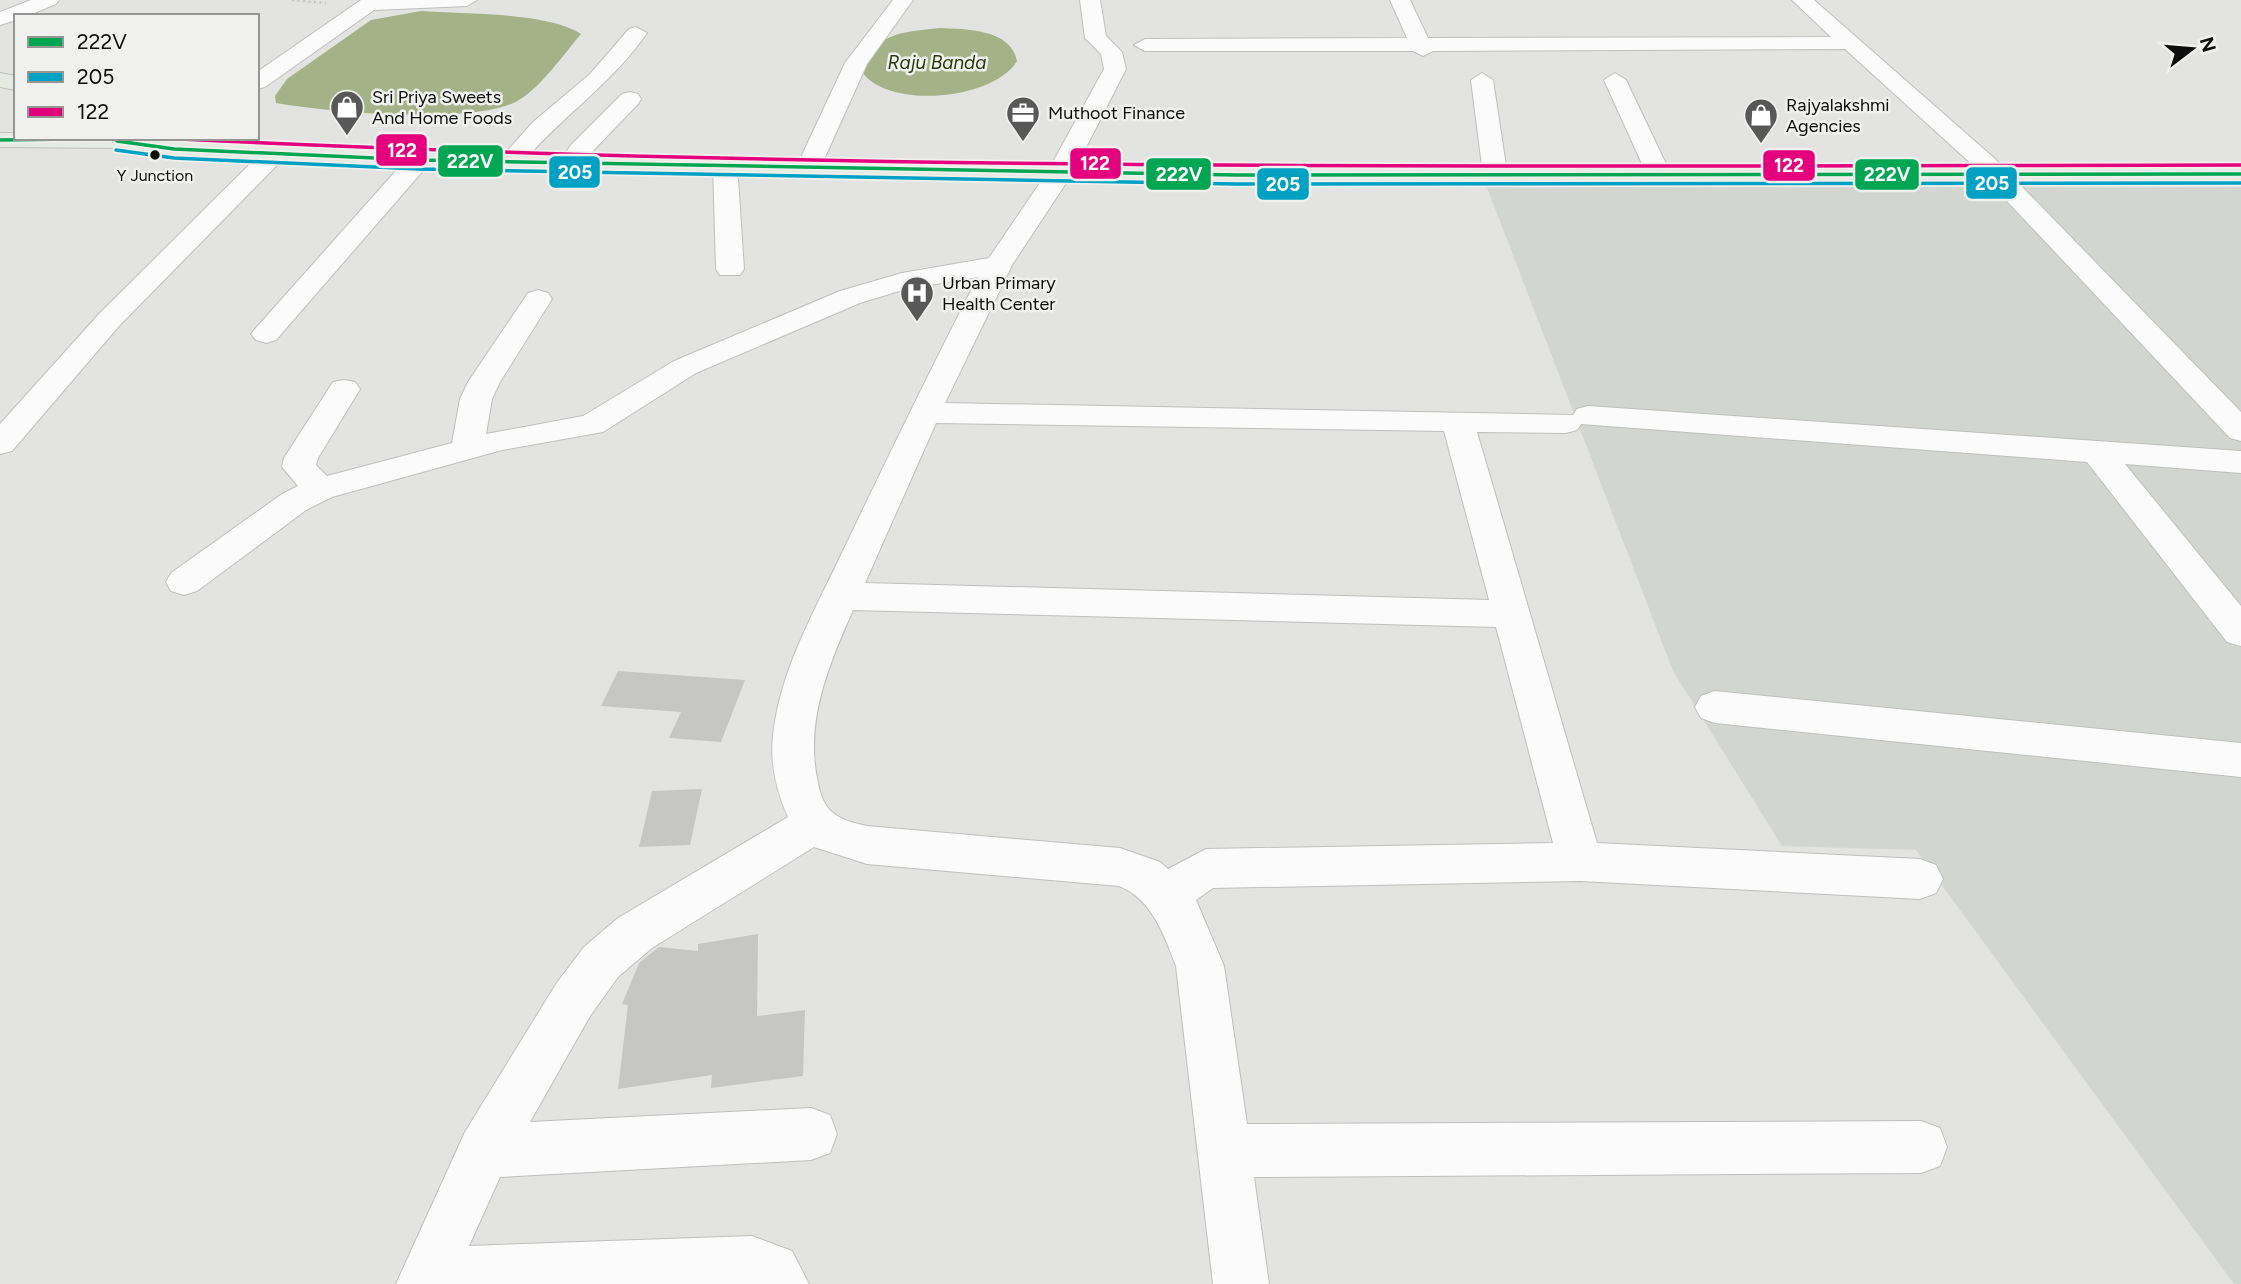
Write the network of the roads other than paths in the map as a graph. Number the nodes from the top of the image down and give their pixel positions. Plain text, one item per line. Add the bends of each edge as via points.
1 (49, 0) edge
2 (467, 0) edge
3 (903, 0) edge
4 (1090, 0) edge
5 (1400, 0) edge
6 (1802, 0) edge
7 (0, 19) edge
8 (636, 33) dead end
9 (1850, 43) junction
10 (1145, 46) dead end
11 (1421, 48) junction
12 (1482, 80) dead end
13 (1615, 80) dead end
14 (259, 81) edge
15 (630, 99) dead end
16 (0, 140) edge
17 (119, 140) edge
18 (259, 140) edge
19 (520, 150) junction
20 (579, 151) junction
21 (274, 154) junction
22 (814, 155) junction
23 (419, 160) junction
24 (2241, 162) edge
25 (725, 164) junction
26 (1064, 166) junction
27 (1494, 166) junction
28 (1655, 166) junction
29 (1990, 169) junction
30 (2241, 174) edge
31 (998, 265) junction
32 (730, 269) dead end
33 (538, 299) dead end
34 (266, 334) dead end
35 (344, 389) dead end
36 (924, 412) junction
37 (1458, 422) junction
38 (2241, 430) edge
39 (0, 444) edge
40 (467, 449) junction
41 (2098, 453) junction
42 (2241, 462) edge
43 (320, 489) junction
44 (184, 582) dead end
45 (840, 596) junction
46 (1510, 614) junction
47 (2241, 632) edge
48 (1715, 707) dead end
49 (2241, 760) edge
50 (814, 824) junction
51 (1580, 862) junction
52 (1920, 879) dead end
53 (1165, 895) junction
54 (811, 1134) dead end
55 (1921, 1147) dead end
56 (484, 1151) junction
57 (1224, 1152) junction
58 (425, 1280) edge
59 (781, 1284) edge
60 (1241, 1284) edge

1 - 7 street
2 - 14 street via 369,4
3 - 22 street via 856,63
4 - 26 street via 1096,38 1111,52 1115,69
5 - 11 street
6 - 9 street
8 - 19 street via 598,79
9 - 11 street
9 - 29 street
10 - 11 street
12 - 27 street
13 - 28 street
15 - 20 street
16 - 17 main road
17 - 21 main road via 147,147
18 - 19 main road
19 - 20 main road
20 - 22 main road
21 - 23 main road
21 - 39 street via 108,320
22 - 26 main road
23 - 25 main road
23 - 34 street
24 - 29 main road
25 - 26 main road
25 - 32 street
26 - 27 main road
26 - 29 main road via 1544,177
26 - 31 street
27 - 28 main road
28 - 29 main road
29 - 30 main road
29 - 38 street
31 - 36 street
31 - 40 street via 874,288 685,367 592,425
33 - 40 street via 484,382
35 - 43 street via 301,458 303,475
36 - 37 street
36 - 45 street
37 - 41 street via 1577,420
37 - 46 street
40 - 43 street
41 - 42 street
41 - 47 street
43 - 44 street via 294,502
45 - 46 street
45 - 50 street via 797,705 793,758 800,796
46 - 51 street
48 - 49 street
50 - 53 street via 867,845 1120,867 1144,876
50 - 56 street via 635,933 601,962 573,1000
51 - 52 street
51 - 53 street via 1206,869
53 - 57 street via 1180,915 1200,966
54 - 56 street
55 - 57 street
56 - 58 street
57 - 60 street
58 - 59 street via 746,1264 762,1265 777,1273

